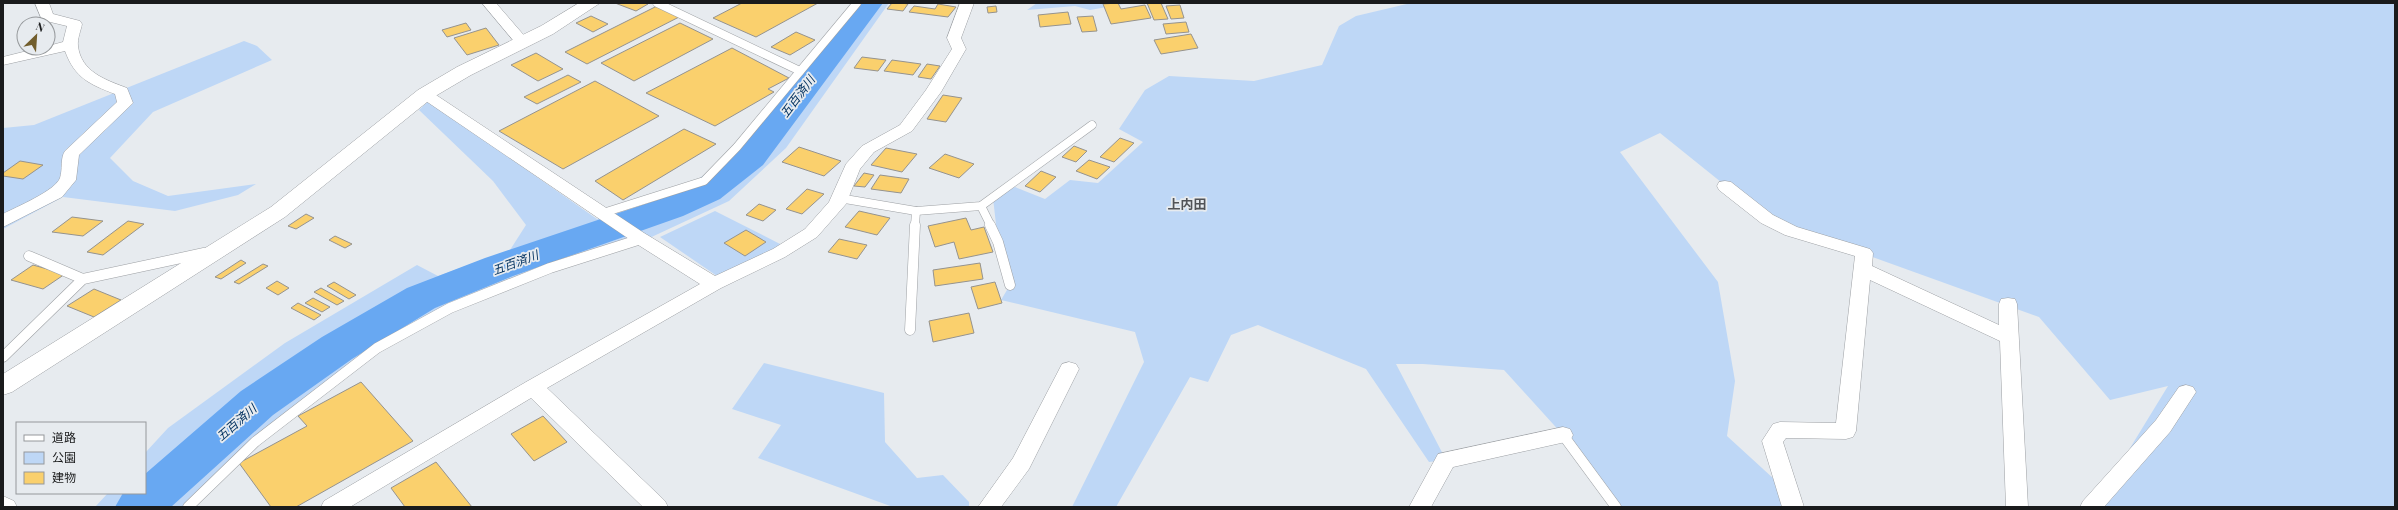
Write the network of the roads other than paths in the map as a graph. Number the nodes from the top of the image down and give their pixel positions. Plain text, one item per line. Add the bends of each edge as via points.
1 (42, 3) edge
2 (489, 3) edge
3 (591, 3) edge
4 (657, 3) edge
5 (857, 3) edge
6 (967, 3) edge
7 (523, 43) junction
8 (70, 45) junction
9 (3, 61) edge
10 (800, 71) junction
11 (425, 94) junction
12 (1092, 125) dead end
13 (1725, 186) dead end
14 (840, 198) junction
15 (982, 206) junction
16 (598, 210) junction
17 (916, 211) junction
18 (3, 221) edge
19 (639, 238) junction
20 (218, 251) junction
21 (29, 256) dead end
22 (1862, 269) junction
23 (83, 279) junction
24 (714, 284) junction
25 (1010, 285) dead end
26 (2008, 304) dead end
27 (910, 330) dead end
28 (2010, 338) junction
29 (3, 357) edge
30 (1069, 369) dead end
31 (3, 386) edge
32 (533, 387) junction
33 (2186, 392) dead end
34 (1563, 435) joint
35 (3, 505) edge
36 (6, 507) edge
37 (188, 507) edge
38 (332, 507) edge
39 (657, 507) edge
40 (989, 507) edge
41 (1420, 507) edge
42 (1616, 507) edge
43 (1793, 507) edge
44 (2017, 507) edge
45 (2091, 507) edge

1 - 8 street via 47,17 75,24
2 - 7 street
3 - 7 street
4 - 10 lane
5 - 10 lane
6 - 14 street via 954,38 959,49 933,92 906,128 868,149 852,168
7 - 11 street via 464,71
8 - 9 street
8 - 18 street via 78,66 95,81 122,91 125,103 70,154 68,180 56,193
10 - 16 lane via 737,147 704,181
11 - 16 street
11 - 20 street via 298,197
12 - 15 lane
13 - 22 street via 1767,219 1791,232 1864,253
14 - 17 lane
14 - 24 street via 811,234 779,253
15 - 17 lane
15 - 25 lane via 998,242
16 - 19 street
17 - 27 lane
19 - 24 street
19 - 37 lane via 550,268 450,308 377,348 255,442
20 - 23 lane
20 - 31 street
21 - 23 lane
22 - 28 street
22 - 43 street via 1846,431 1780,430 1772,441
23 - 29 lane
24 - 32 street
26 - 28 street
28 - 44 street
30 - 40 street via 1020,464
32 - 38 street
32 - 39 street
33 - 45 street via 2163,426
34 - 41 street via 1446,460
34 - 42 lane
35 - 36 street

